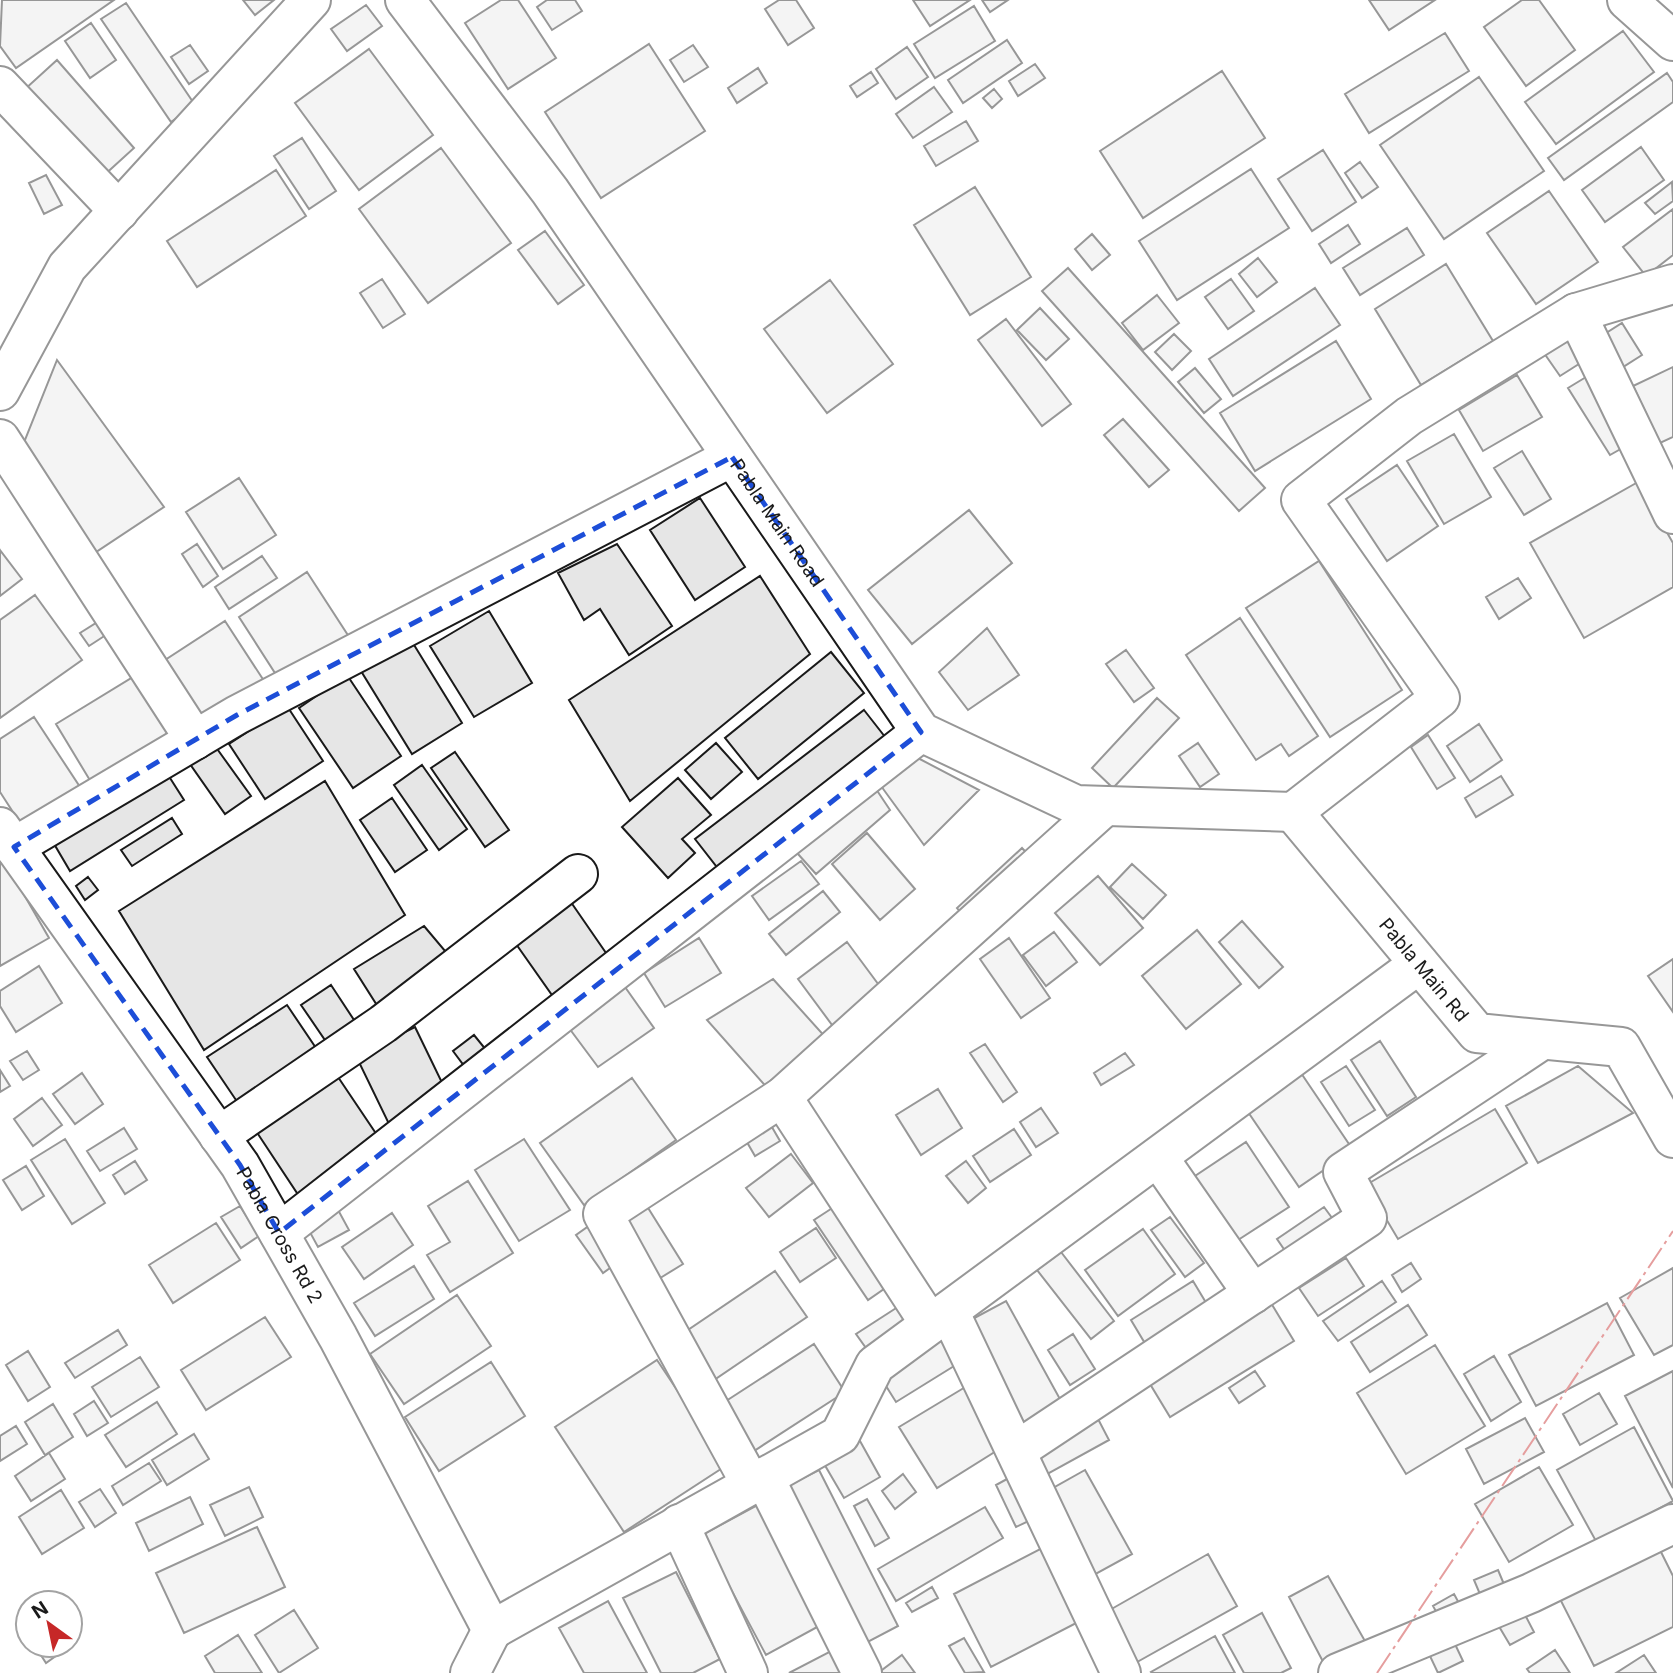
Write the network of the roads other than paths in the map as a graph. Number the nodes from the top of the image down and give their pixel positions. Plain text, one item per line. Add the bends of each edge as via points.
1 (311, 0) edge
2 (405, 0) edge
3 (1627, 0) edge
4 (1673, 41) edge
5 (0, 86) edge
6 (119, 211) junction
7 (1673, 284) edge
8 (1576, 313) junction
9 (0, 391) edge
10 (0, 439) edge
11 (732, 457) junction
12 (1673, 514) edge
13 (921, 733) junction
14 (195, 740) junction
15 (1105, 806) junction
16 (1293, 812) junction
17 (7, 837) edge
18 (578, 874) dead end
19 (1419, 964) junction
20 (1542, 1040) junction
21 (782, 1097) junction
22 (219, 1136) junction
23 (1673, 1136) edge
24 (1158, 1157) junction
25 (279, 1234) junction
26 (1253, 1294) junction
27 (940, 1317) junction
28 (1016, 1451) junction
29 (757, 1480) junction
30 (679, 1524) junction
31 (1673, 1524) edge
32 (492, 1630) junction
33 (1117, 1671) edge
34 (470, 1673) edge
35 (748, 1673) edge
36 (862, 1673) edge
37 (1338, 1673) edge

1 - 6 street
2 - 11 street, Pabla Main Road via 550,191
3 - 4 street
5 - 6 street
6 - 9 street via 67,267
7 - 8 street
8 - 12 street
8 - 16 street via 1409,416 1301,500 1440,698
10 - 14 street
11 - 13 street, Pabla Main Road
11 - 14 street
13 - 15 street via 1076,805
13 - 25 street
14 - 17 street
15 - 16 street
15 - 21 street
16 - 19 street, Pabla Main Rd
17 - 22 street, Pabla Cross Rd 2
18 - 22 street via 383,1024
19 - 20 street, Pabla Main Rd via 1477,1033
19 - 24 street
20 - 23 street, Pabla Main Rd via 1621,1047
20 - 26 street via 1343,1172 1367,1218
21 - 27 street
21 - 29 street via 603,1214
22 - 25 street, Pabla Cross Rd 2
24 - 26 street
24 - 27 street
25 - 32 street, Pabla Cross Rd 2
26 - 28 street
27 - 28 street
27 - 29 street via 875,1365 840,1434
28 - 33 street
29 - 30 street
29 - 36 street
30 - 32 street
30 - 35 street
31 - 37 street via 1531,1593
32 - 34 street

